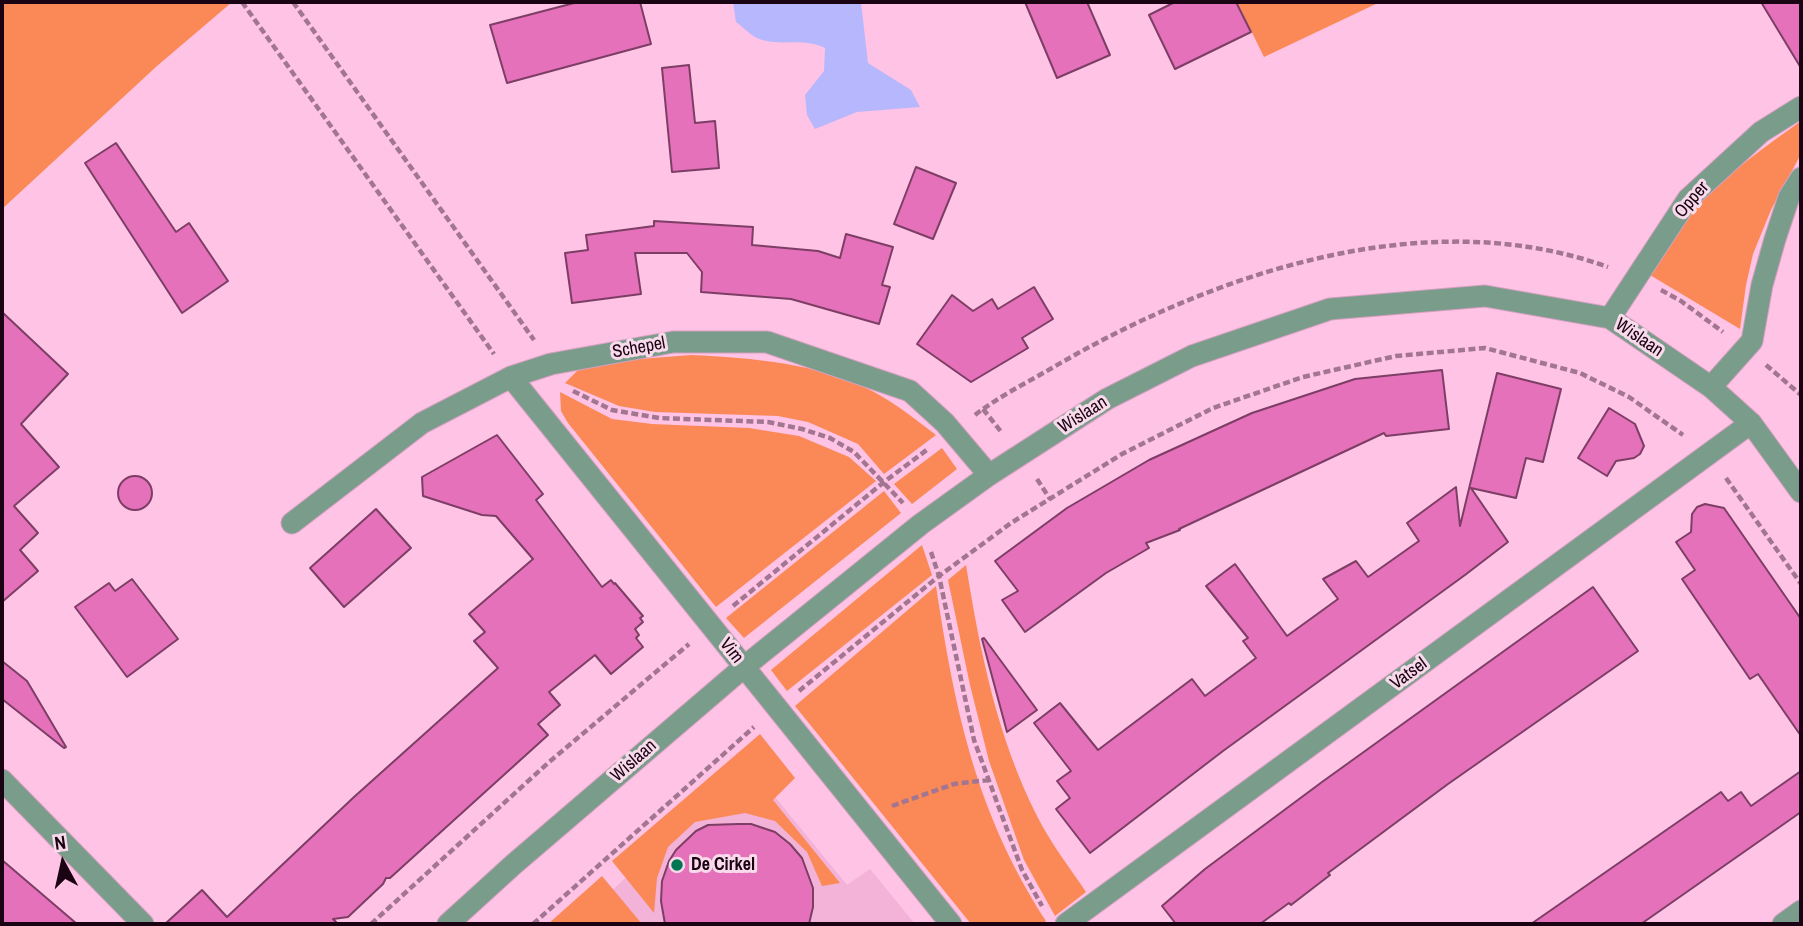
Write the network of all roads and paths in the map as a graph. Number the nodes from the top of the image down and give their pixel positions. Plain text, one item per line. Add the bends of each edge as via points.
1 (242, 2) edge
2 (293, 2) edge
3 (1801, 107) edge
4 (1801, 178) edge
5 (1637, 278) junction
6 (1610, 318) junction
7 (538, 346) dead end
8 (1746, 349) junction
9 (511, 377) junction
10 (1711, 387) junction
11 (1801, 395) edge
12 (1751, 423) junction
13 (952, 431) junction
14 (1710, 454) junction
15 (989, 475) junction
16 (1801, 492) edge
17 (292, 523) dead end
18 (1801, 584) edge
19 (710, 625) junction
20 (744, 667) junction
21 (778, 709) junction
22 (988, 780) dead end
23 (6, 796) edge
24 (867, 819) junction
25 (1801, 911) edge
26 (143, 924) edge
27 (371, 924) edge
28 (448, 924) edge
29 (533, 924) edge
30 (951, 924) edge
31 (1066, 924) edge
32 (1783, 924) edge

1 - 9 path
2 - 7 path
3 - 5 street, Opper via 1761,132 1688,199
4 - 8 street via 1774,239 1752,341
5 - 6 street, Opper
5 - 8 path via 1681,301
5 - 13 path via 1555,250 1465,241 1388,246 1301,263 1226,285 1143,319 1083,349
6 - 10 street, Wislaan
6 - 15 street, Wislaan via 1485,296 1330,309 1192,356 1107,399
8 - 10 street
8 - 11 path
9 - 13 street, Schepel via 551,364 673,342 767,342 910,391
9 - 17 street, Schepel via 422,422
9 - 19 street, Vim
10 - 12 street, Wislaan
12 - 14 street, Vatsel
12 - 16 street, Wislaan
13 - 15 street, Schepel
13 - 19 path
14 - 18 path
14 - 21 path via 1629,397 1580,373 1485,348 1396,356 1303,377 1213,408 1133,448 1011,523
14 - 31 street, Vatsel
15 - 20 street, Wislaan
19 - 20 street, Vim
19 - 27 path via 548,763
20 - 21 street, Vim
20 - 28 street, Wislaan
21 - 24 street, Vim
21 - 29 path
22 - 24 path via 916,796
23 - 26 street
24 - 30 street, Vim
25 - 32 street

